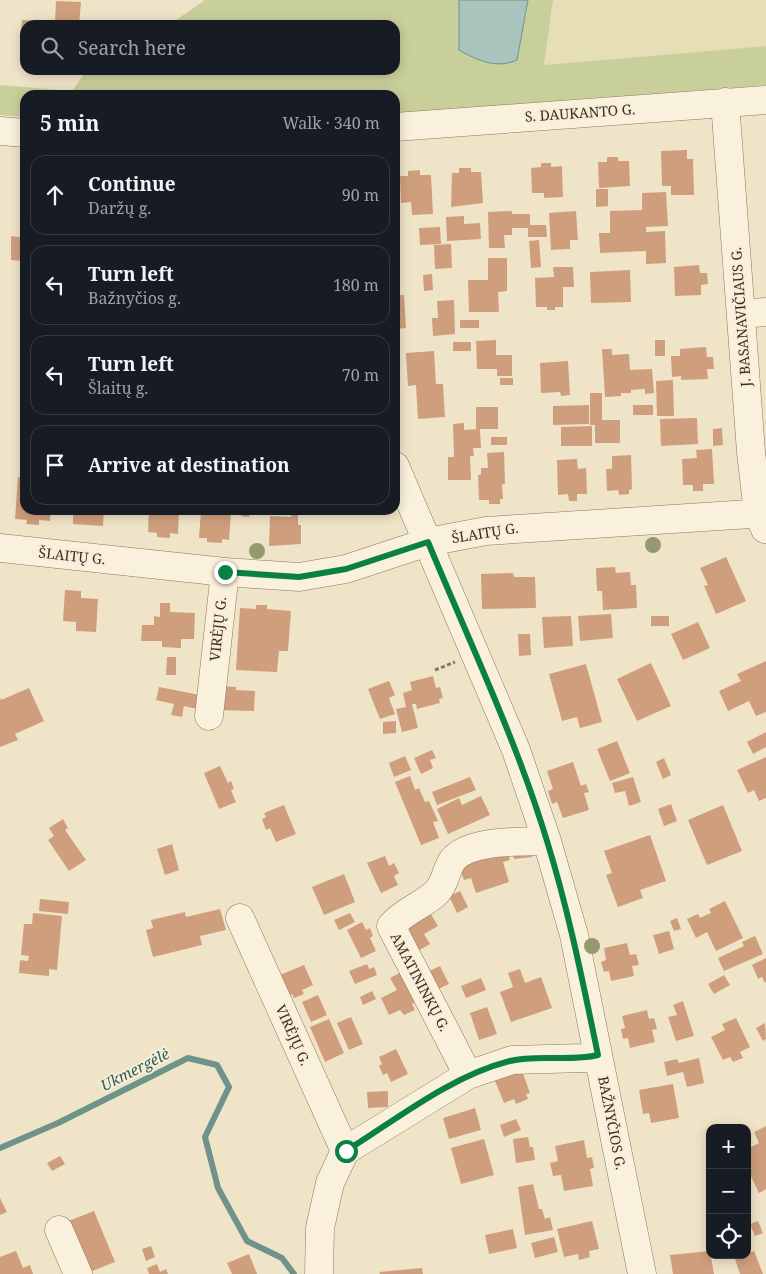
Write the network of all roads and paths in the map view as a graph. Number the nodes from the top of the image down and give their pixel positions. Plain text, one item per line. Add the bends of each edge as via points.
1 (766, 100) edge
2 (725, 102) junction
3 (400, 127) edge
4 (0, 131) edge
5 (20, 133) edge
6 (754, 313) edge
7 (400, 478) edge
8 (763, 519) edge
9 (428, 542) junction
10 (0, 548) edge
11 (225, 572) junction
12 (456, 662) dead end
13 (435, 670) dead end
14 (209, 716) dead end
15 (547, 841) junction
16 (240, 918) dead end
17 (598, 1055) junction
18 (468, 1075) junction
19 (346, 1151) junction
20 (59, 1230) dead end
21 (78, 1274) edge
22 (319, 1274) edge
23 (642, 1274) edge

1 - 2 street, S. DAUKANTO G.
2 - 3 street, S. DAUKANTO G.
2 - 6 street, J. BASANAVIČIAUS G.
4 - 5 street
6 - 8 street, J. BASANAVIČIAUS G.
7 - 9 street, BAŽNYČIOS G.
8 - 9 street, ŠLAITŲ G. via 533,526
9 - 11 street, ŠLAITŲ G. via 346,569 299,577
9 - 15 street, BAŽNYČIOS G. via 516,750
10 - 11 street, ŠLAITŲ G.
11 - 14 street, VIRĖJŲ G.
12 - 13 path
15 - 17 street, BAŽNYČIOS G. via 574,935
15 - 18 street, AMATININKŲ G. via 490,844 467,851 452,860 438,892 401,915 391,926
16 - 19 street, VIRĖJŲ G.
17 - 18 street via 512,1060
17 - 23 street, BAŽNYČIOS G.
18 - 19 street
19 - 22 street via 330,1183 320,1228
20 - 21 street

